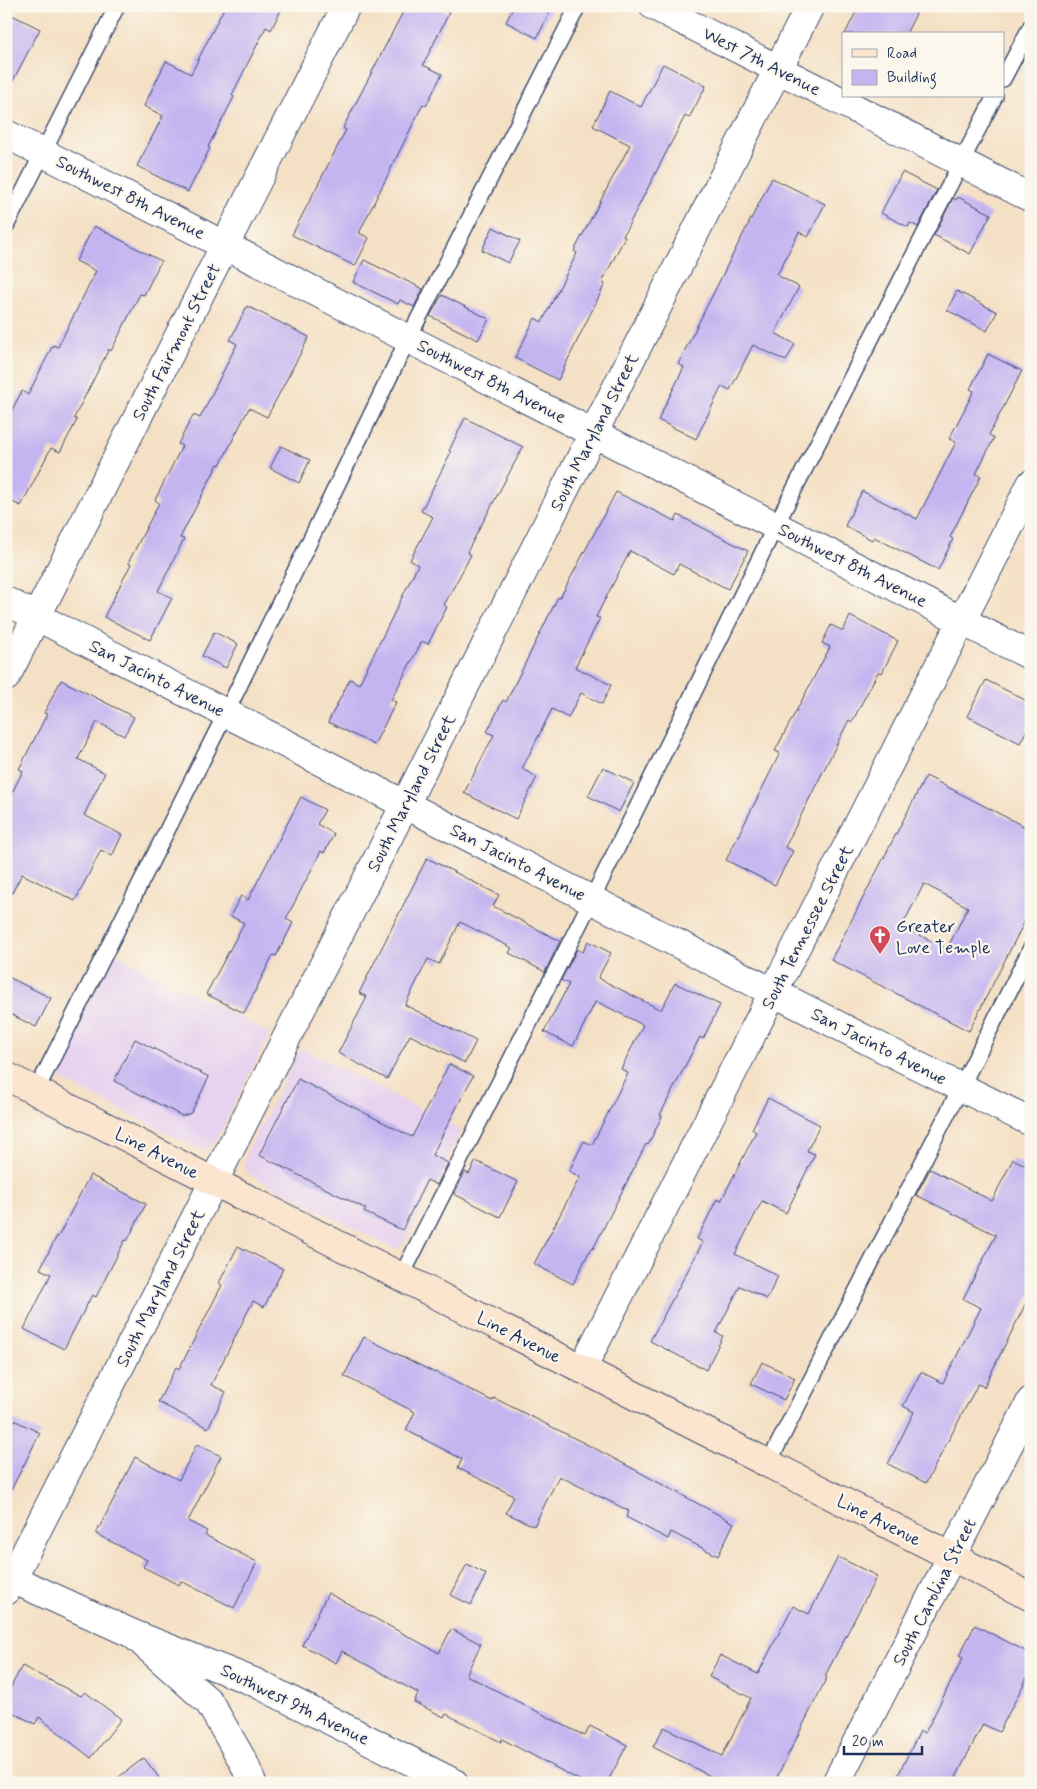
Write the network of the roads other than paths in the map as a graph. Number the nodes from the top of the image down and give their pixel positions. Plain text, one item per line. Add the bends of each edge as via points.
1 (117, 6) edge
2 (346, 6) edge
3 (578, 6) edge
4 (654, 6) edge
5 (810, 6) edge
6 (1031, 26) edge
7 (778, 69) junction
8 (1004, 77) edge
9 (993, 98) edge
10 (6, 134) edge
11 (42, 153) junction
12 (960, 162) junction
13 (1031, 198) edge
14 (6, 226) edge
15 (225, 245) junction
16 (408, 339) junction
17 (594, 433) junction
18 (1031, 484) edge
19 (776, 525) junction
20 (6, 601) edge
21 (37, 616) junction
22 (962, 620) junction
23 (1031, 656) edge
24 (6, 677) edge
25 (226, 713) junction
26 (405, 804) junction
27 (592, 899) junction
28 (1031, 948) edge
29 (774, 992) junction
30 (6, 1076) edge
31 (961, 1087) junction
32 (36, 1091) junction
33 (1031, 1122) edge
34 (214, 1182) junction
35 (402, 1277) junction
36 (582, 1369) junction
37 (1031, 1401) edge
38 (768, 1464) junction
39 (951, 1557) junction
40 (8, 1582) edge
41 (1031, 1597) edge
42 (133, 1634) junction
43 (252, 1783) edge
44 (454, 1783) edge
45 (836, 1783) edge

1 - 11 lane
2 - 15 street, South Fairmont Street
3 - 16 lane
4 - 7 street, West 7th Avenue
5 - 7 street, South Maryland Street
6 - 8 lane
7 - 12 street, West 7th Avenue
7 - 17 street, South Maryland Street
9 - 12 lane
10 - 11 street, Southwest 8th Avenue
11 - 14 lane
11 - 15 street, Southwest 8th Avenue
12 - 13 street, West 7th Avenue
12 - 19 lane
15 - 16 street, Southwest 8th Avenue
15 - 21 street, South Fairmont Street
16 - 17 street, Southwest 8th Avenue
16 - 25 lane
17 - 19 street, Southwest 8th Avenue
17 - 26 street, South Maryland Street
18 - 22 street, South Tennessee Street
19 - 22 street, Southwest 8th Avenue
19 - 27 lane
20 - 21 street, San Jacinto Avenue
21 - 24 street, South Fairmont Street
21 - 25 street, San Jacinto Avenue
22 - 23 street, Southwest 8th Avenue
22 - 29 street, South Tennessee Street
25 - 26 street, San Jacinto Avenue
25 - 32 lane
26 - 27 street, San Jacinto Avenue
26 - 34 street, South Maryland Street
27 - 29 street, San Jacinto Avenue
27 - 35 lane
28 - 31 lane
29 - 31 street, San Jacinto Avenue
29 - 36 street, South Tennessee Street
30 - 32 main road, Line Avenue
31 - 33 street, San Jacinto Avenue
31 - 38 lane
32 - 34 main road, Line Avenue
34 - 35 main road, Line Avenue
34 - 40 street, South Maryland Street
35 - 36 main road, Line Avenue
36 - 38 main road, Line Avenue
37 - 39 street, South Carolina Street
38 - 39 main road, Line Avenue
39 - 41 main road, Line Avenue
39 - 45 street, South Carolina Street
40 - 42 street
42 - 43 street via 209,1702
42 - 44 street, Southwest 9th Avenue via 254,1682

